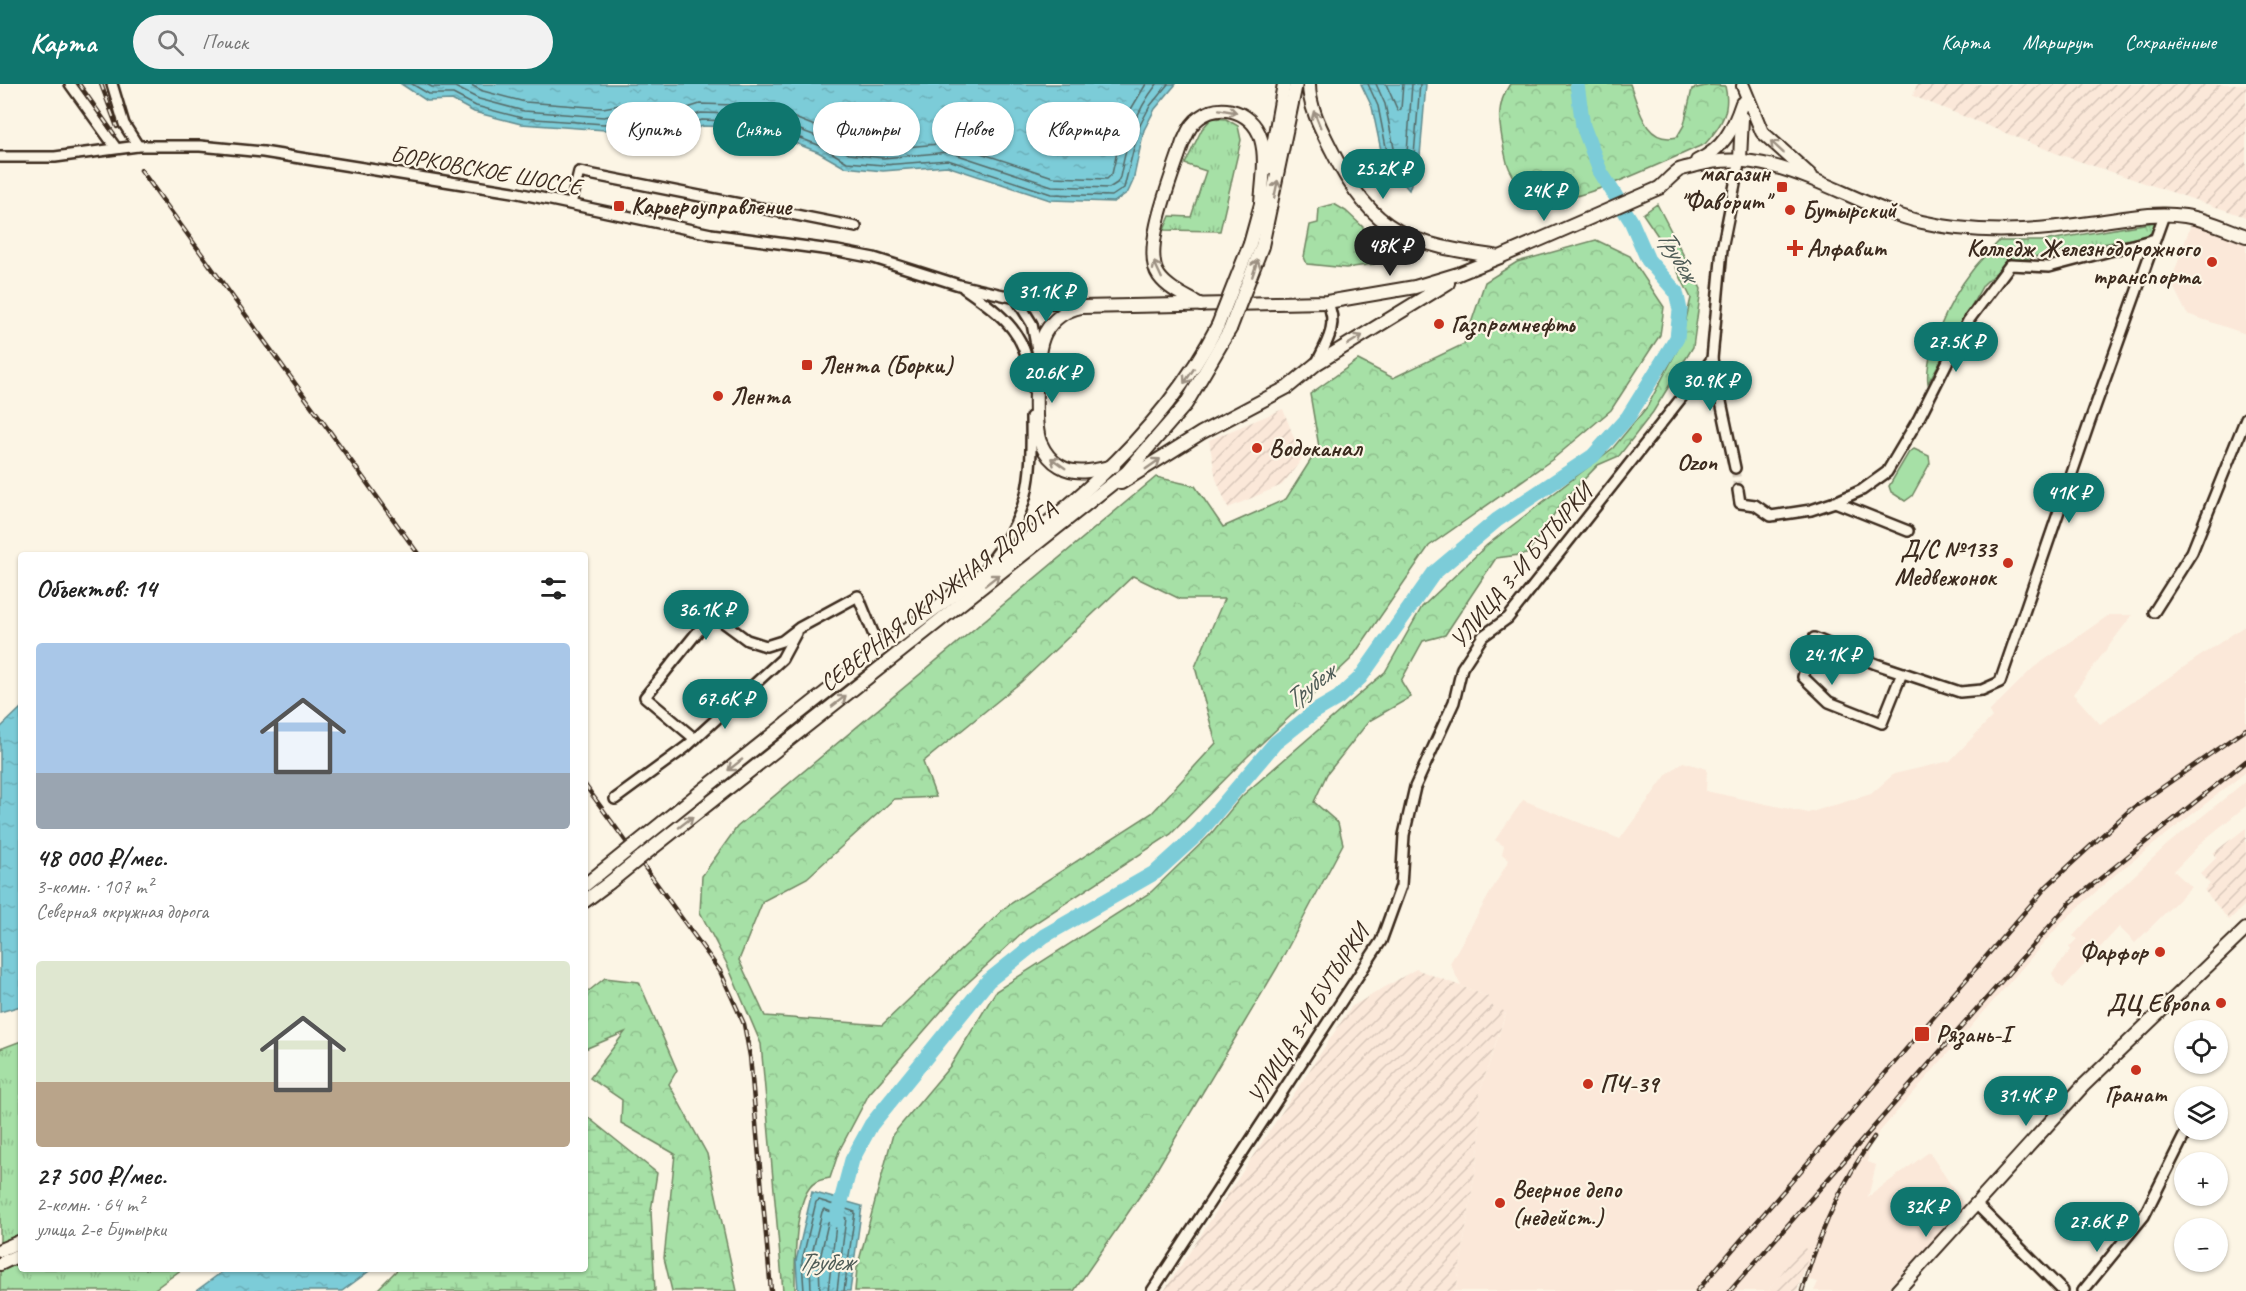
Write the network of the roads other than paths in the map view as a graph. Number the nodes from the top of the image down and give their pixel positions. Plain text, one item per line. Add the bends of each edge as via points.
1 (70, 84) edge
2 (112, 84) edge
3 (1284, 84) edge
4 (1296, 84) edge
5 (1309, 84) edge
6 (1743, 85) edge
7 (1742, 103) junction
8 (138, 146) junction
9 (116, 148) junction
10 (0, 157) edge
11 (1740, 159) junction
12 (1680, 170) junction
13 (1822, 184) junction
14 (571, 204) junction
15 (1261, 204) junction
16 (2164, 214) junction
17 (856, 227) dead end
18 (2246, 236) edge
19 (2155, 239) junction
20 (1256, 245) junction
21 (1500, 257) junction
22 (1458, 274) junction
23 (959, 285) junction
24 (1016, 298) junction
25 (1327, 302) junction
26 (1202, 306) junction
27 (1081, 307) junction
28 (1224, 327) junction
29 (1712, 359) junction
30 (1037, 363) junction
31 (1316, 364) junction
32 (2246, 418) edge
33 (1735, 464) tunnel mouth
34 (1114, 466) junction
35 (1738, 490) tunnel mouth
36 (1102, 493) junction
37 (1835, 502) junction
38 (1908, 531) dead end
39 (980, 574) junction
40 (2154, 612) dead end
41 (799, 628) junction
42 (880, 650) junction
43 (1902, 673) junction
44 (695, 739) junction
45 (615, 799) dead end
46 (605, 878) junction
47 (588, 884) edge
48 (588, 898) edge
49 (2246, 929) edge
50 (2182, 1140) edge
51 (1977, 1205) junction
52 (18, 1242) edge
53 (0, 1250) edge
54 (18, 1255) edge
55 (0, 1264) edge
56 (1152, 1291) edge
57 (1897, 1291) edge
58 (2063, 1291) edge
59 (2083, 1291) edge

1 - 9 street
2 - 8 street via 124,124
3 - 15 main road
20 -> 4 main road, СЕВЕРНАЯ ОКРУЖНАЯ ДОРОГА
21 -> 5 main road via 1418,242 1383,221 1352,186 1335,157 1314,110
6 - 7 main road
13 -> 6 main road via 1762,132
7 - 11 main road
7 - 12 main road via 1725,142
8 - 9 street, БОРКОВСКОЕ ШОССЕ
8 - 14 street, БОРКОВСКОЕ ШОССЕ via 200,146 273,153
9 - 10 street, БОРКОВСКОЕ ШОССЕ via 56,156
11 - 12 main road via 1710,161
11 - 13 main road
11 - 29 street via 1722,249
12 - 21 main road via 1659,188
13 - 16 main road via 1911,219 1941,226 2038,230
14 - 17 street via 579,171
14 - 23 street, БОРКОВСКОЕ ШОССЕ via 711,234 874,258
15 - 20 main road
26 -> 15 main road via 1158,275 1153,250 1183,142 1191,126 1203,115 1219,109 1232,110 1255,126 1263,151
16 - 18 main road via 2186,216
16 - 19 street
19 - 37 street via 2049,267 2010,265 1968,321 1887,472 1862,490
19 - 43 street via 2000,682 1982,690 1960,692
20 - 28 main road, СЕВЕРНАЯ ОКРУЖНАЯ ДОРОГА, bridge
21 - 22 main road
22 - 25 main road via 1404,289
31 -> 22 main road
23 - 24 street
23 - 39 street via 1019,335 1031,378 1032,448 1027,498 1007,542
24 - 27 street
24 - 30 street via 1032,324
25 - 26 main road
25 - 31 street via 1332,327
26 - 27 main road
27 - 30 main road via 1068,310 1046,332
28 -> 34 main road, СЕВЕРНАЯ ОКРУЖНАЯ ДОРОГА via 1170,404
28 - 36 main road, СЕВЕРНАЯ ОКРУЖНАЯ ДОРОГА via 1186,404 1141,457
29 - 33 street
29 - 56 street, УЛИЦА 3-И БУТЫРКИ via 1508,618 1483,636 1462,668 1454,702 1415,787 1404,835 1401,886 1381,941
34 -> 30 main road via 1082,472 1061,467 1052,460 1038,430
36 -> 31 main road via 1138,475 1201,433 1288,387
32 - 40 street via 2192,552
34 - 39 main road, СЕВЕРНАЯ ОКРУЖНАЯ ДОРОГА
35 - 37 street via 1740,503 1755,505 1771,516
46 -> 36 main road, СЕВЕРНАЯ ОКРУЖНАЯ ДОРОГА, bridge via 640,858
37 - 38 street
39 - 42 main road, СЕВЕРНАЯ ОКРУЖНАЯ ДОРОГА
41 - 42 street via 858,596
41 - 44 street via 782,659
41 - 44 street via 775,644 756,645 716,615 708,616 645,697
42 -> 46 main road, СЕВЕРНАЯ ОКРУЖНАЯ ДОРОГА, bridge via 632,847
43 - 43 street via 1814,638 1803,676 1829,702 1882,723
44 - 45 street
46 - 47 main road, СЕВЕРНАЯ ОКРУЖНАЯ ДОРОГА
46 - 48 main road, СЕВЕРНАЯ ОКРУЖНАЯ ДОРОГА
49 - 51 main road via 2083,1086
50 - 59 street via 2144,1216
51 - 57 main road
51 - 58 street
52 - 53 main road
54 - 55 main road

